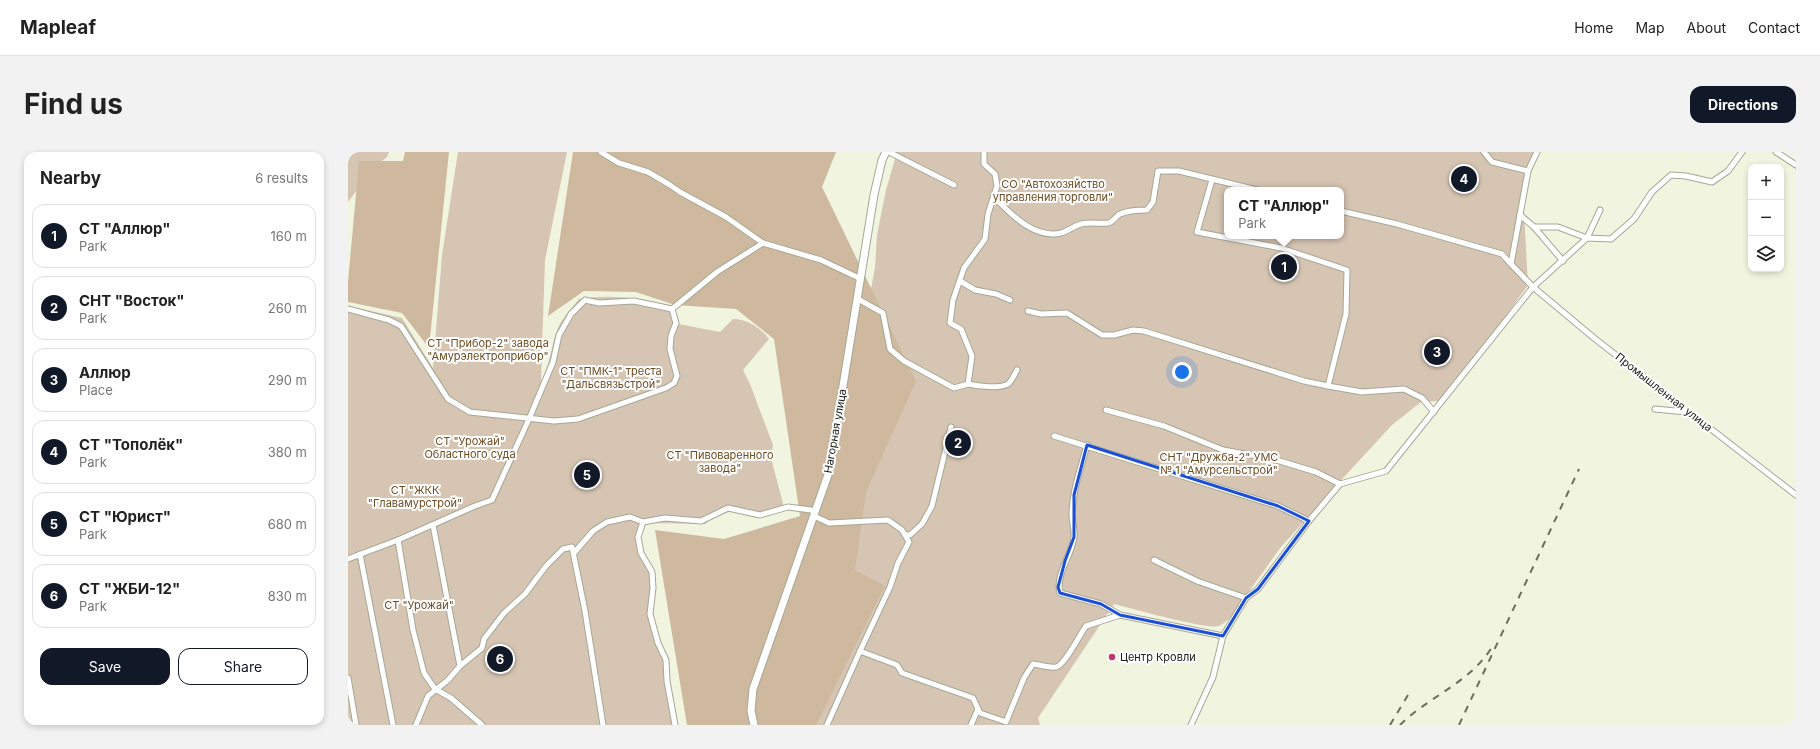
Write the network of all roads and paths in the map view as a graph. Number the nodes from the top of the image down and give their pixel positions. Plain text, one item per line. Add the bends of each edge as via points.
1 (601, 152) edge
2 (886, 152) edge
3 (889, 152) edge
4 (984, 152) edge
5 (1484, 152) edge
6 (1537, 152) edge
7 (1742, 152) edge
8 (1776, 152) edge
9 (1796, 165) edge
10 (1528, 171) junction
11 (1212, 180) junction
12 (954, 185) dead end
13 (1244, 187) edge
14 (994, 197) junction
15 (1600, 210) dead end
16 (1344, 211) edge
17 (1520, 215) junction
18 (1534, 227) junction
19 (1224, 237) edge
20 (1587, 238) junction
21 (1234, 239) edge
22 (763, 243) junction
23 (1563, 261) junction
24 (1511, 264) junction
25 (861, 279) junction
26 (960, 281) junction
27 (1534, 287) junction
28 (858, 299) junction
29 (1010, 300) dead end
30 (348, 309) edge
31 (672, 309) junction
32 (1028, 311) dead end
33 (1017, 370) dead end
34 (968, 384) junction
35 (1328, 386) junction
36 (1655, 409) dead end
37 (1106, 410) dead end
38 (1434, 412) junction
39 (1687, 412) junction
40 (529, 419) junction
41 (951, 427) dead end
42 (1054, 436) dead end
43 (1087, 445) junction
44 (1340, 484) junction
45 (1796, 495) edge
46 (814, 514) junction
47 (1309, 521) junction
48 (643, 522) junction
49 (433, 524) junction
50 (906, 535) junction
51 (398, 540) junction
52 (574, 553) junction
53 (360, 554) junction
54 (348, 559) edge
55 (1154, 560) dead end
56 (1246, 598) junction
57 (1120, 616) junction
58 (1223, 636) junction
59 (860, 651) junction
60 (460, 666) junction
61 (348, 678) edge
62 (437, 690) junction
63 (978, 709) junction
64 (1006, 724) edge
65 (356, 725) edge
66 (393, 725) edge
67 (416, 725) edge
68 (482, 725) edge
69 (603, 725) edge
70 (675, 725) edge
71 (754, 725) edge
72 (826, 725) edge
73 (971, 725) edge
74 (1191, 725) edge

1 - 22 street via 620,163 648,172 726,217
2 - 25 street, Нагорная улица via 874,194
3 - 12 street
4 - 14 street via 984,164 995,174 997,186
5 - 10 street via 1492,162
6 - 10 street
7 - 20 street via 1728,171 1712,182 1671,175 1652,192 1634,219 1612,239
8 - 9 street
10 - 17 street
11 - 13 street
11 - 14 street via 1158,170 1153,202 1147,210 1120,214 1109,223 1091,222 1061,233 1043,234 1030,228
11 - 19 street via 1197,232
14 - 26 street via 988,214 985,239 964,268
15 - 20 street
16 - 24 street, Промышленная улица via 1502,254
17 - 18 street
17 - 24 street
18 - 20 street via 1558,227
18 - 23 street
20 - 23 street
21 - 35 street via 1281,248 1347,270 1346,314
22 - 25 street via 821,260
22 - 31 street via 717,272
23 - 27 street
24 - 27 street, Промышленная улица
25 - 28 street, Нагорная улица
26 - 29 street via 975,290
26 - 34 street via 953,300 950,323 961,329 972,356
27 - 38 street
27 - 39 street, Промышленная улица
28 - 34 street via 883,313 890,349 904,360 954,388
28 - 46 street, Нагорная улица via 829,472
30 - 40 street via 389,320 401,326 448,399 470,412
31 - 40 street via 634,301 599,303 585,300 572,314 559,336 553,362
31 - 40 street via 676,322 670,349 677,376 674,383 578,419
32 - 35 street via 1041,314 1067,313 1102,335 1144,331 1304,381
33 - 34 street via 1010,383 1003,386
35 - 38 street via 1362,392 1404,389 1422,398
36 - 39 street
37 - 44 street via 1164,426 1223,450 1273,459 1316,472
38 - 44 street via 1386,471
39 - 45 street, Промышленная улица
40 - 49 street via 492,500
41 - 50 street via 932,506 922,524 910,535
42 - 43 street
43 - 47 street via 1278,506
43 - 57 street via 1074,495 1074,537 1058,587 1060,593 1101,604
44 - 47 street
46 - 48 street via 811,510 788,507 760,515 728,508 701,521 665,518
46 - 50 street via 830,523 888,520
46 - 71 street, Нагорная улица via 754,689 751,711
47 - 56 street via 1258,589
48 - 52 street via 630,517 607,522 593,531
48 - 70 street via 638,537 641,553 652,572 650,614 666,660
49 - 51 street
49 - 60 street
50 - 59 street via 909,542
51 - 53 street
51 - 62 street via 413,630 424,673
52 - 60 street via 572,547 563,549 546,566 525,594 504,613 484,639 482,648
52 - 69 street
53 - 54 street
53 - 66 street
55 - 56 street via 1197,581
56 - 58 street
57 - 58 street
57 - 64 street via 1086,626 1058,666 1033,664 1024,678
58 - 74 street via 1213,677
59 - 63 street via 897,665 902,673 973,698
59 - 72 street
60 - 62 street
61 - 65 street
62 - 67 street via 428,696
62 - 68 street via 451,698
63 - 64 street via 980,713
63 - 73 street

